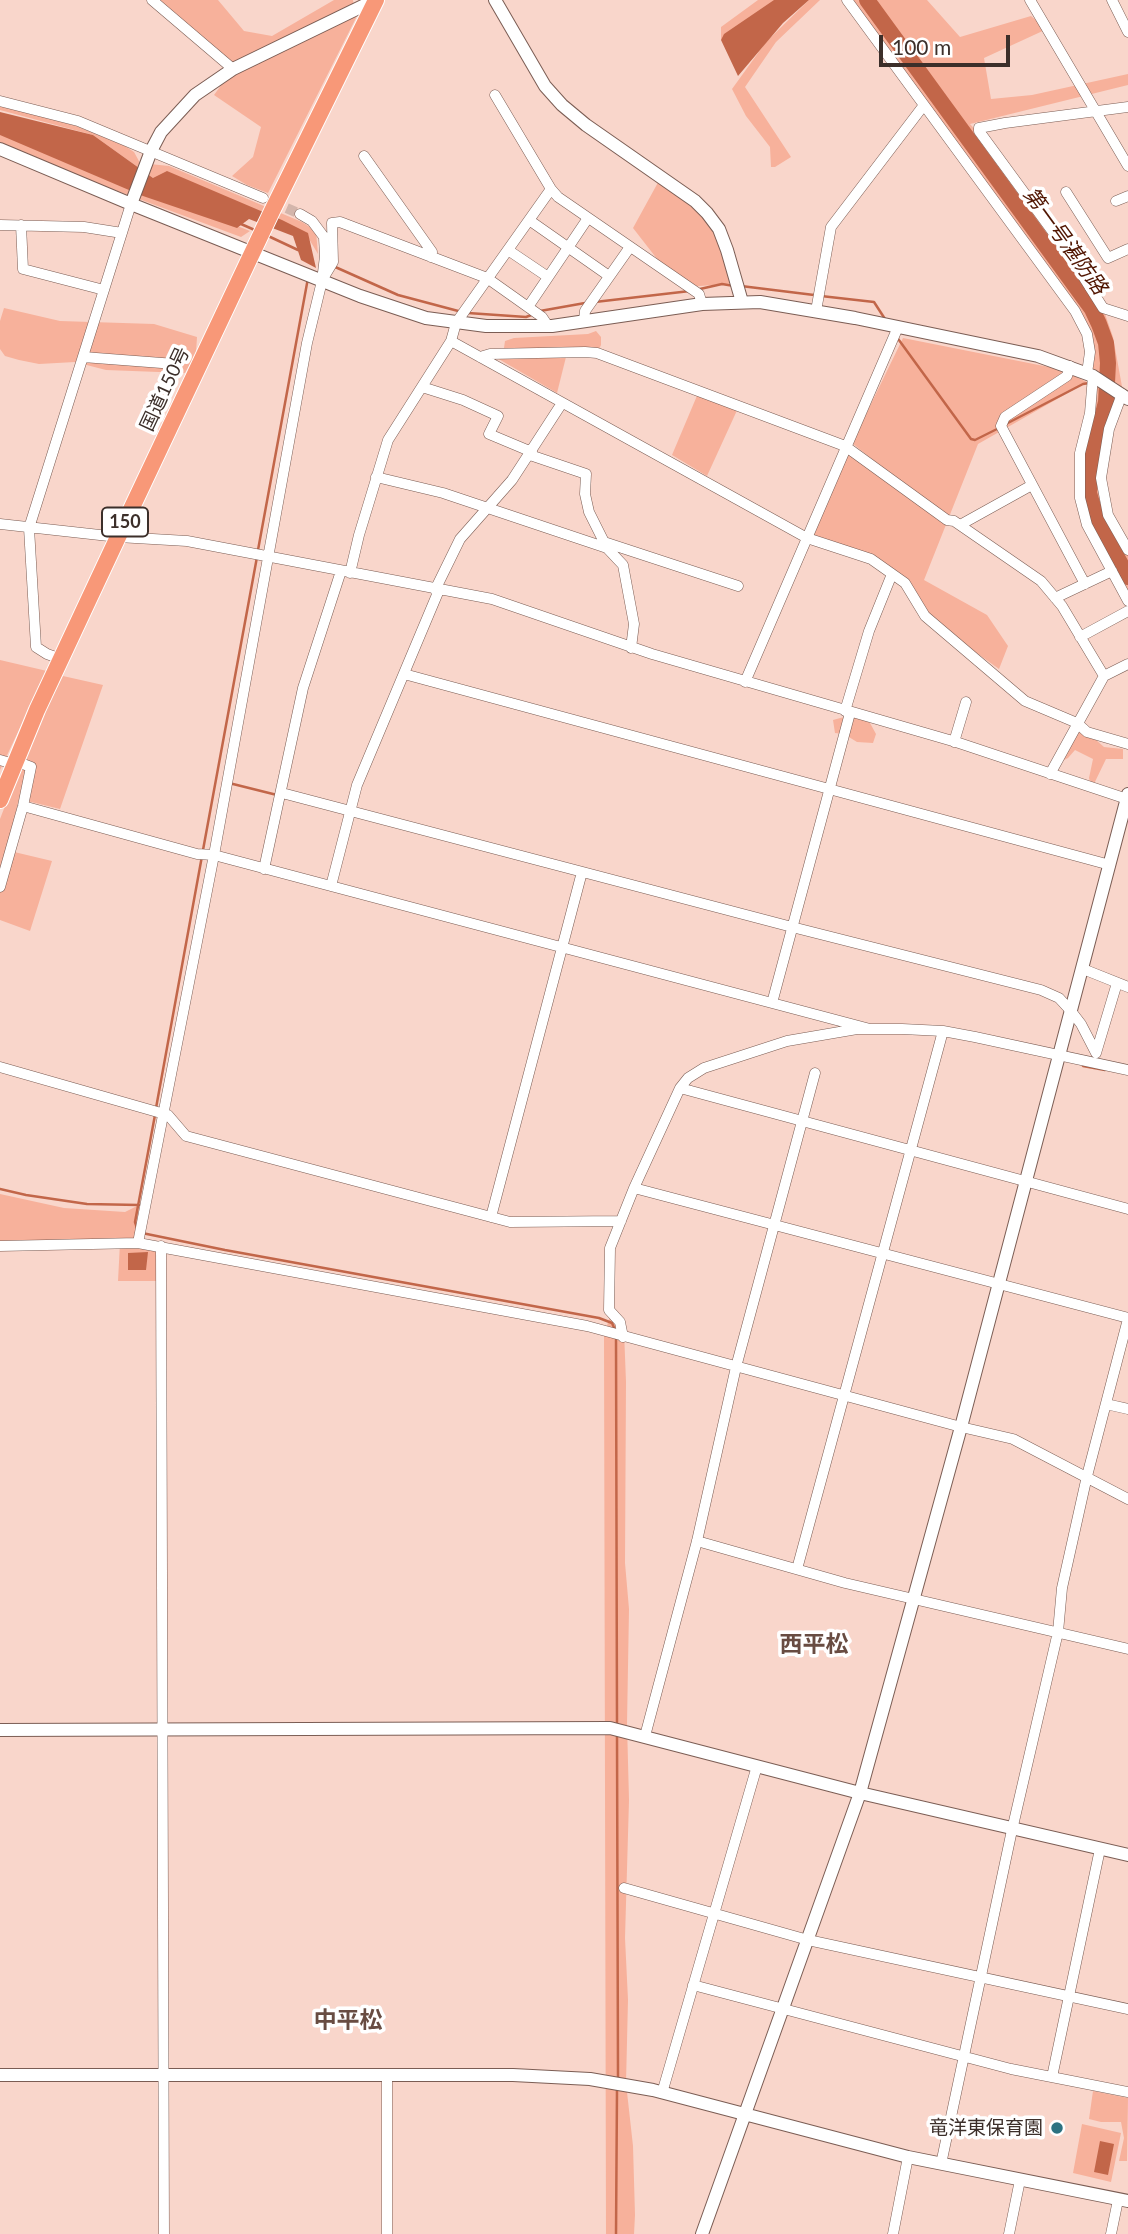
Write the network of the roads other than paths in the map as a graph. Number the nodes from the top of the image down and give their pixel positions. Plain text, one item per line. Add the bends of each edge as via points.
1 (152, 0) edge
2 (375, 0) edge
3 (495, 0) edge
4 (847, 0) edge
5 (1030, 0) edge
6 (1112, 0) edge
7 (1128, 32) edge
8 (233, 69) junction
9 (495, 95) dead end
10 (0, 101) edge
11 (924, 105) junction
12 (1128, 107) edge
13 (1096, 112) junction
14 (0, 149) edge
15 (151, 151) junction
16 (365, 156) dead end
17 (1128, 166) edge
18 (551, 189) junction
19 (1066, 192) dead end
20 (1128, 196) edge
21 (132, 201) junction
22 (1116, 201) dead end
23 (267, 204) junction
24 (300, 214) tunnel mouth
25 (589, 218) junction
26 (529, 220) junction
27 (0, 225) edge
28 (21, 225) junction
29 (122, 233) junction
30 (630, 247) junction
31 (568, 248) junction
32 (1128, 249) edge
33 (255, 250) junction
34 (508, 250) junction
35 (431, 257) junction
36 (609, 276) junction
37 (548, 277) junction
38 (488, 278) junction
39 (320, 280) junction
40 (104, 290) junction
41 (741, 302) junction
42 (702, 304) junction
43 (528, 307) junction
44 (816, 311) junction
45 (1128, 316) edge
46 (584, 321) junction
47 (456, 323) junction
48 (548, 326) junction
49 (898, 327) junction
50 (451, 341) junction
51 (480, 357) junction
52 (83, 358) junction
53 (175, 364) dead end
54 (1070, 366) junction
55 (1090, 374) junction
56 (422, 387) junction
57 (1123, 395) edge
58 (562, 403) junction
59 (845, 446) junction
60 (531, 454) junction
61 (376, 477) junction
62 (1032, 485) junction
63 (486, 509) junction
64 (0, 524) edge
65 (960, 525) junction
66 (29, 528) junction
67 (118, 537) junction
68 (807, 538) junction
69 (606, 545) junction
70 (1128, 550) edge
71 (268, 557) junction
72 (1112, 571) junction
73 (345, 572) junction
74 (892, 574) junction
75 (1085, 584) junction
76 (737, 586) dead end
77 (437, 590) junction
78 (1055, 598) junction
79 (1128, 601) edge
80 (1128, 611) edge
81 (1080, 637) junction
82 (631, 648) junction
83 (61, 659) junction
84 (1128, 664) edge
85 (404, 674) junction
86 (1104, 676) junction
87 (745, 682) junction
88 (966, 702) dead end
89 (848, 712) junction
90 (1077, 723) junction
91 (954, 742) junction
92 (1128, 744) edge
93 (10, 762) edge
94 (1050, 774) junction
95 (828, 790) junction
96 (282, 793) junction
97 (1128, 798) edge
98 (0, 800) edge
99 (23, 806) junction
100 (350, 812) junction
101 (214, 855) junction
102 (1110, 865) junction
103 (264, 869) junction
104 (582, 872) junction
105 (331, 886) junction
106 (0, 887) edge
107 (792, 928) junction
108 (562, 947) junction
109 (1083, 969) junction
110 (1117, 983) junction
111 (1128, 987) edge
112 (772, 1003) junction
113 (1071, 1011) junction
114 (870, 1029) junction
115 (943, 1031) junction
116 (1059, 1056) junction
117 (1094, 1058) junction
118 (0, 1068) edge
119 (1128, 1070) edge
120 (815, 1073) dead end
121 (680, 1088) junction
122 (163, 1114) junction
123 (802, 1122) junction
124 (910, 1150) junction
125 (1027, 1181) junction
126 (634, 1188) junction
127 (1128, 1209) edge
128 (491, 1217) junction
129 (621, 1221) junction
130 (774, 1226) junction
131 (140, 1235) junction
132 (0, 1246) edge
133 (160, 1246) junction
134 (882, 1255) junction
135 (999, 1285) junction
136 (1128, 1318) edge
137 (624, 1337) junction
138 (736, 1367) junction
139 (845, 1396) junction
140 (1106, 1404) junction
141 (1128, 1409) edge
142 (961, 1427) junction
143 (1087, 1476) junction
144 (1128, 1499) edge
145 (697, 1541) junction
146 (797, 1569) junction
147 (915, 1599) junction
148 (1058, 1632) junction
149 (1128, 1649) edge
150 (163, 1729) junction
151 (0, 1730) edge
152 (645, 1736) junction
153 (757, 1766) junction
154 (860, 1793) junction
155 (1012, 1830) junction
156 (1100, 1849) junction
157 (1128, 1856) edge
158 (624, 1888) dead end
159 (714, 1913) junction
160 (808, 1940) junction
161 (981, 1978) junction
162 (693, 1985) junction
163 (1068, 1997) junction
164 (783, 2009) junction
165 (1128, 2010) edge
166 (963, 2056) junction
167 (387, 2074) junction
168 (0, 2075) edge
169 (163, 2075) junction
170 (1052, 2077) junction
171 (1128, 2092) edge
172 (662, 2093) junction
173 (745, 2113) junction
174 (908, 2157) junction
175 (941, 2164) junction
176 (1020, 2180) junction
177 (1123, 2200) edge
178 (164, 2234) edge
179 (387, 2234) edge
180 (702, 2234) edge
181 (892, 2234) edge
182 (1009, 2234) edge
183 (1111, 2234) edge

1 - 8 street
2 - 8 street
2 - 23 highway, 国道150号 / 150
3 - 41 street via 545,86 562,105 708,213 727,250
4 - 11 street
5 - 13 street
6 - 7 street
8 - 15 street via 195,95 160,132
9 - 18 street
10 - 15 street via 78,121
11 - 44 street via 831,227
11 - 55 street via 1075,311 1087,334
12 - 13 street
13 - 17 street
13 - 45 street via 992,125 979,131 1103,308
14 - 21 street
15 - 21 street
15 - 23 street
16 - 35 street via 432,252
18 - 25 street
18 - 26 street
19 - 32 street via 1108,258
20 - 22 street
21 - 29 street
21 - 33 street
23 - 33 highway, 国道150号 / 150
24 - 39 street via 324,237
25 - 30 street
25 - 31 street
26 - 31 street
26 - 34 street
27 - 28 street
28 - 29 street
28 - 40 street via 23,269
29 - 40 street
30 - 36 street
30 - 42 street via 699,294
31 - 36 street
31 - 37 street
33 - 39 street
33 - 67 highway, 国道150号 / 150
34 - 37 street
34 - 38 street
35 - 38 street
35 - 39 street via 335,221 331,228 333,261
36 - 46 street via 585,311
37 - 43 street
38 - 43 street
38 - 47 street
39 - 47 street via 399,310
39 - 71 street
40 - 52 street
41 - 42 street
41 - 44 street
42 - 46 street
43 - 48 street
44 - 49 street
46 - 48 street
47 - 48 street
47 - 50 street
49 - 54 street
49 - 59 street
50 - 51 street
50 - 56 street
51 - 58 street
51 - 59 street via 597,353
52 - 53 street
52 - 66 street
54 - 55 street
54 - 62 street via 1067,376 1005,417 1001,426
55 - 57 street
55 - 72 street via 1090,413 1080,453 1080,498 1087,525
56 - 60 street via 498,416 489,434
56 - 61 street via 388,440
57 - 70 street via 1109,429 1101,478 1108,515
58 - 60 street
58 - 68 street
59 - 65 street
59 - 68 street
60 - 63 street
60 - 69 street via 586,474 589,512
61 - 63 street
61 - 73 street
62 - 65 street
62 - 75 street
63 - 69 street
63 - 77 street via 460,539
64 - 66 street
65 - 78 street via 1041,581
66 - 67 street
66 - 83 street via 36,647
67 - 71 street via 187,541
67 - 83 highway, 国道150号 / 150
68 - 74 street via 871,559
68 - 87 street
69 - 76 street
69 - 82 street via 623,565 634,624
71 - 73 street
71 - 101 street
72 - 75 street
72 - 79 street
73 - 77 street
73 - 96 street via 303,688
74 - 89 street via 869,631
74 - 90 street via 905,583 925,616 1025,701
75 - 78 street
77 - 82 street via 492,599
77 - 85 street
78 - 81 street
80 - 81 street
81 - 86 street
82 - 87 street
83 - 93 highway, 国道150号 / 150
84 - 86 street
85 - 95 street
85 - 100 street
86 - 90 street
87 - 89 street
88 - 91 street
89 - 91 street
89 - 95 street
90 - 92 street via 1087,732
90 - 94 street
91 - 94 street
93 - 98 highway, 国道150号 / 150
93 - 99 street via 31,767
94 - 97 street
95 - 102 street
95 - 107 street
96 - 100 street
96 - 103 street
97 - 102 street
99 - 101 street
99 - 106 street
100 - 104 street
100 - 105 street
101 - 103 street
101 - 122 street
102 - 109 street
103 - 105 street
104 - 107 street
104 - 108 street
105 - 108 street
107 - 112 street
107 - 113 street via 1041,989
108 - 112 street
108 - 128 street
109 - 110 street
109 - 113 street
110 - 111 street
110 - 117 street
112 - 114 street
113 - 116 street
113 - 117 street
114 - 115 street
114 - 121 street via 787,1041 736,1056 688,1077
115 - 116 street
115 - 124 street
116 - 117 street
116 - 125 street
117 - 119 street
118 - 122 street
120 - 123 street
121 - 123 street
121 - 126 street
122 - 128 street via 186,1136
122 - 131 street
123 - 124 street
123 - 130 street
124 - 125 street
124 - 134 street
125 - 127 street
125 - 135 street
126 - 129 street
126 - 130 street
128 - 129 street via 510,1222
129 - 137 street via 610,1248 609,1310 620,1322
130 - 134 street
130 - 138 street
131 - 132 street
131 - 133 street
133 - 137 street via 587,1326
133 - 150 street
134 - 135 street
134 - 139 street
135 - 136 street
135 - 142 street
136 - 140 street
137 - 138 street
138 - 139 street
138 - 145 street
139 - 142 street
139 - 146 street
140 - 141 street
140 - 143 street
142 - 143 street via 1013,1438
142 - 147 street
143 - 144 street
143 - 148 street via 1062,1588
145 - 146 street
145 - 152 street
146 - 147 street
147 - 148 street
147 - 154 street
148 - 149 street
148 - 155 street
150 - 151 street
150 - 152 street via 617,1730
150 - 169 street
152 - 153 street
153 - 154 street
153 - 159 street
154 - 155 street
154 - 160 street
155 - 156 street
155 - 161 street
156 - 157 street
156 - 163 street
158 - 159 street
159 - 160 street
159 - 162 street
160 - 161 street
160 - 164 street
161 - 163 street
161 - 166 street
162 - 164 street
162 - 172 street
163 - 165 street
163 - 170 street
164 - 166 street
164 - 173 street
166 - 170 street
166 - 175 street
167 - 169 street
167 - 172 street via 558,2076
167 - 179 street
168 - 169 street
169 - 178 street
170 - 171 street
172 - 173 street
173 - 174 street
173 - 180 street
174 - 175 street
174 - 181 street
175 - 176 street
176 - 177 street
176 - 182 street
177 - 183 street

